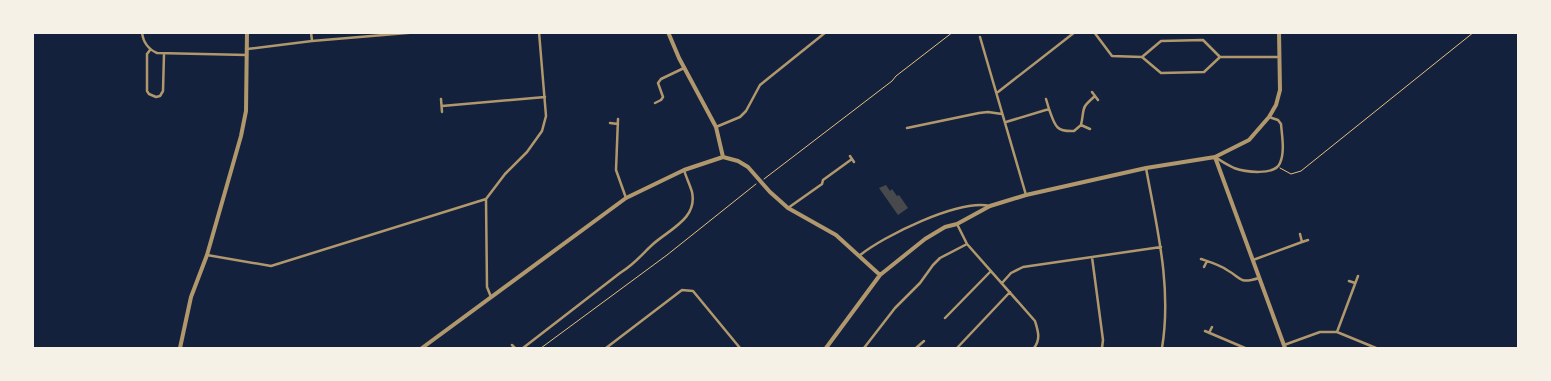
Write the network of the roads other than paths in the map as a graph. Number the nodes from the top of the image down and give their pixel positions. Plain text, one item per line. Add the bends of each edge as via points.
1 (142, 32) edge
2 (247, 32) edge
3 (311, 32) edge
4 (419, 32) edge
5 (539, 32) edge
6 (668, 32) edge
7 (826, 32) edge
8 (1075, 32) edge
9 (1094, 32) edge
10 (1279, 32) edge
11 (980, 37) dead end
12 (312, 41) junction
13 (247, 49) junction
14 (150, 50) junction
15 (164, 54) junction
16 (247, 55) junction
17 (1220, 57) junction
18 (1279, 57) junction
19 (1142, 58) junction
20 (684, 68) junction
21 (998, 92) junction
22 (1092, 92) dead end
23 (1095, 96) junction
24 (545, 97) junction
25 (1046, 99) dead end
26 (441, 100) dead end
27 (1098, 100) dead end
28 (655, 103) dead end
29 (442, 106) junction
30 (1049, 109) junction
31 (442, 112) dead end
32 (1002, 114) junction
33 (1269, 117) junction
34 (618, 119) dead end
35 (1006, 122) junction
36 (610, 124) dead end
37 (618, 124) junction
38 (1082, 125) junction
39 (716, 127) junction
40 (907, 128) dead end
41 (1090, 129) dead end
42 (850, 156) dead end
43 (723, 157) junction
44 (1215, 157) junction
45 (1146, 168) junction
46 (684, 170) junction
47 (1026, 195) junction
48 (626, 198) junction
49 (486, 199) junction
50 (990, 206) junction
51 (788, 208) junction
52 (956, 224) junction
53 (1300, 234) dead end
54 (1308, 240) dead end
55 (1302, 242) junction
56 (967, 244) junction
57 (1161, 247) junction
58 (207, 255) junction
59 (859, 256) junction
60 (1092, 257) junction
61 (1201, 259) dead end
62 (1253, 260) junction
63 (1207, 261) junction
64 (1204, 267) dead end
65 (991, 271) junction
66 (880, 275) junction
67 (1358, 276) dead end
68 (1259, 278) junction
69 (1349, 281) dead end
70 (1002, 283) junction
71 (1356, 283) junction
72 (1010, 292) junction
73 (492, 297) junction
74 (946, 318) dead end
75 (1212, 327) dead end
76 (1205, 331) dead end
77 (1337, 332) junction
78 (1209, 333) junction
79 (924, 341) dead end
80 (512, 345) dead end
81 (1285, 347) edge
82 (180, 348) edge
83 (422, 348) edge
84 (515, 348) edge
85 (523, 348) edge
86 (606, 348) edge
87 (740, 348) edge
88 (828, 348) edge
89 (864, 348) edge
90 (916, 348) edge
91 (957, 348) edge
92 (1034, 348) edge
93 (1102, 348) edge
94 (1162, 348) edge
95 (1245, 348) edge
96 (1376, 348) edge

1 - 14 street
2 - 13 street
3 - 12 street
4 - 12 street
5 - 24 street
6 - 20 street
7 - 39 street via 760,84 740,117
8 - 21 street
9 - 19 street via 1112,56
10 - 18 street
11 - 21 street
12 - 13 street
13 - 16 street
14 - 15 street
14 - 15 street via 147,54 147,91 155,97 163,91
15 - 16 street
16 - 58 street via 246,111 241,136
17 - 18 street
17 - 19 street via 1204,72 1161,73
17 - 19 street via 1203,40 1161,41
18 - 33 street via 1280,90
20 - 28 street via 661,78 658,83 663,97
20 - 39 street
21 - 32 street
22 - 23 street
23 - 27 street
23 - 38 street via 1082,110
24 - 29 street
24 - 49 street via 546,116 542,131
25 - 30 street
26 - 29 street
29 - 31 street
30 - 35 street
30 - 38 street via 1060,130 1074,131
32 - 35 street
32 - 40 street via 979,113
33 - 44 street via 1249,140
33 - 44 street via 1281,124 1282,156 1278,167 1266,172 1236,169
34 - 37 street
35 - 47 street
36 - 37 street
37 - 48 street via 616,170
38 - 41 street
39 - 43 street
42 - 51 street via 853,161
43 - 46 street
43 - 51 street via 748,167
44 - 45 street
44 - 62 street
45 - 47 street
45 - 57 street
46 - 48 street
46 - 85 street via 692,192 689,212 684,220 634,264
47 - 50 street
48 - 73 street
49 - 58 street via 271,266
49 - 73 street via 486,287
50 - 52 street
50 - 59 street via 981,204 950,211 896,232
51 - 59 street via 836,235
52 - 56 street
52 - 66 street via 925,240
53 - 55 street
54 - 55 street
55 - 62 street
56 - 65 street
56 - 89 street via 933,265
57 - 60 street
57 - 94 street via 1166,291
58 - 82 street via 191,297
59 - 66 street
60 - 70 street via 1023,267
60 - 93 street
61 - 63 street
62 - 68 street
63 - 64 street
63 - 68 street via 1239,280 1246,282
65 - 70 street
65 - 74 street
66 - 88 street
67 - 71 street
68 - 81 street
69 - 71 street
70 - 72 street
71 - 77 street
72 - 91 street
72 - 92 street via 1035,321 1039,341
73 - 83 street
75 - 78 street
76 - 78 street
77 - 81 street via 1320,332
77 - 96 street
78 - 95 street
79 - 90 street
80 - 84 street
86 - 87 street via 682,290 693,292

